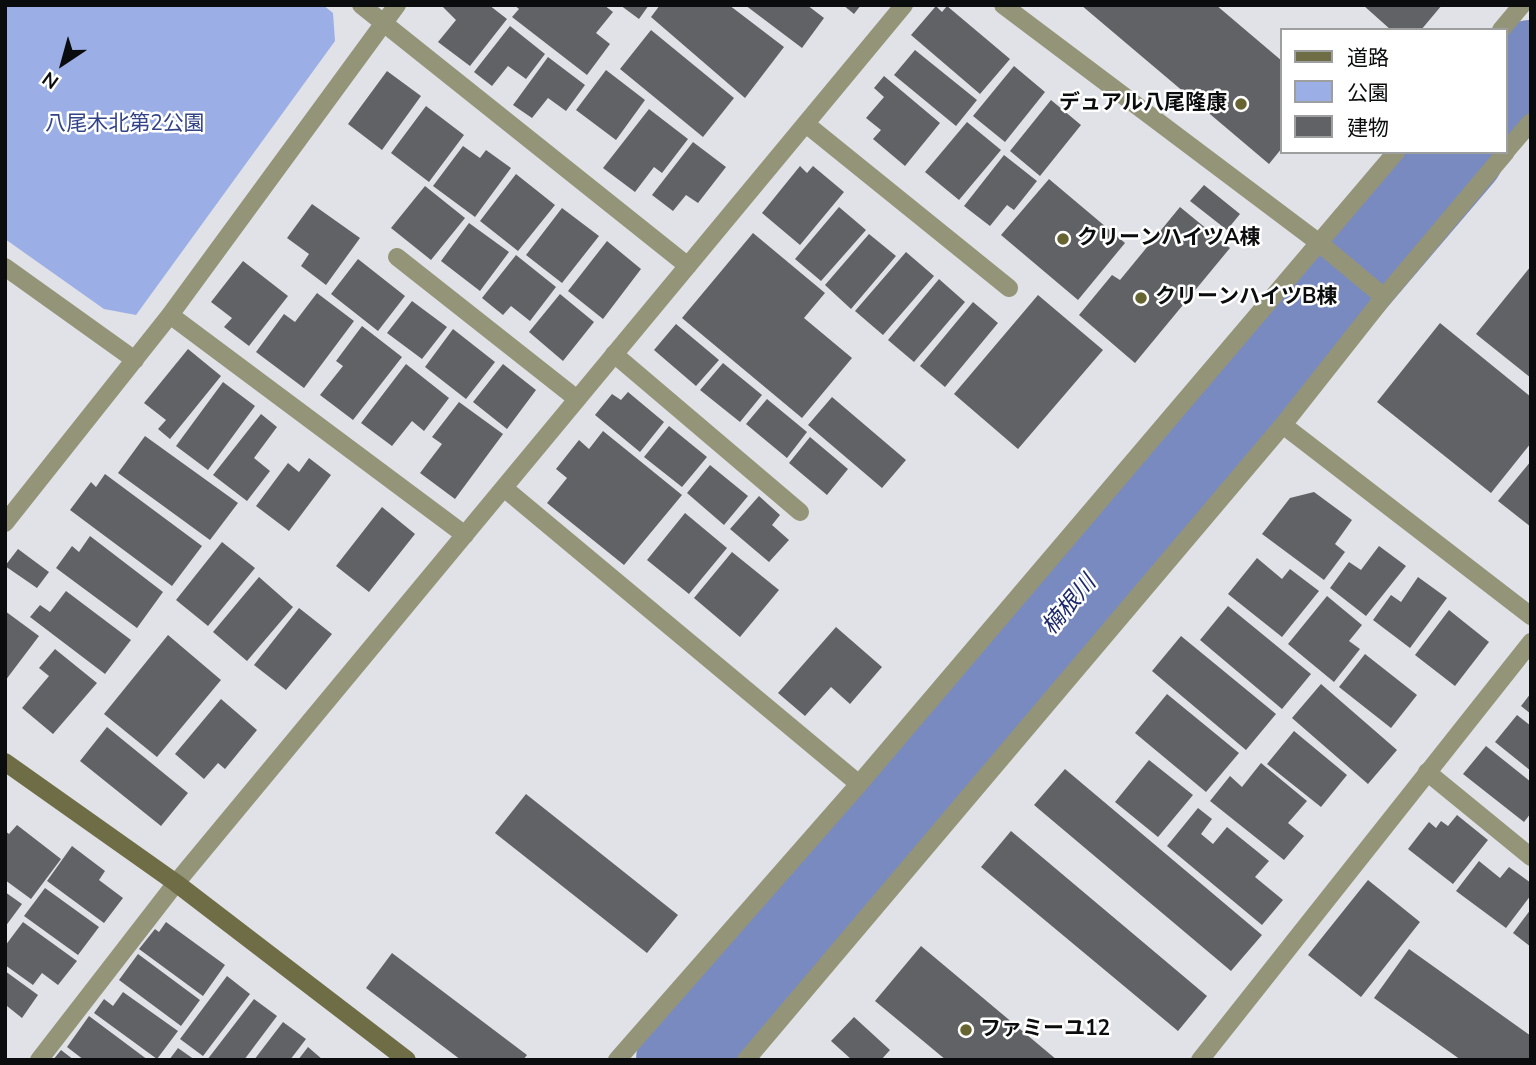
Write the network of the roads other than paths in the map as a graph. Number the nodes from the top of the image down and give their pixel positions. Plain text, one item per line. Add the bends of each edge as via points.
1 (361, 5) edge
2 (397, 5) edge
3 (904, 5) edge
4 (1003, 5) edge
5 (1522, 5) edge
6 (384, 21) junction
7 (1503, 28) edge
8 (1531, 122) edge
9 (806, 124) junction
10 (1508, 150) edge
11 (1395, 154) edge
12 (1504, 154) edge
13 (1325, 247) junction
14 (397, 257) dead end
15 (688, 266) junction
16 (5, 267) edge
17 (1009, 288) dead end
18 (1384, 296) junction
19 (170, 315) junction
20 (614, 354) junction
21 (135, 360) junction
22 (577, 399) junction
23 (1283, 425) junction
24 (504, 488) junction
25 (800, 512) dead end
26 (5, 523) edge
27 (465, 535) junction
28 (1531, 617) edge
29 (1531, 642) edge
30 (5, 762) edge
31 (1427, 772) junction
32 (859, 784) junction
33 (1531, 857) edge
34 (176, 883) junction
35 (39, 1060) edge
36 (407, 1060) edge
37 (617, 1060) edge
38 (746, 1060) edge
39 (1200, 1060) edge

1 - 6 street
2 - 6 street
3 - 9 street
4 - 13 street
5 - 7 street
6 - 15 street
6 - 19 street
8 - 10 street
9 - 15 street
9 - 17 street
11 - 13 street
12 - 18 street
13 - 18 street
13 - 32 street
14 - 22 street
15 - 20 street
16 - 21 street
18 - 23 street
19 - 21 street
19 - 27 street
20 - 22 street
20 - 25 street
21 - 26 street
22 - 24 street
23 - 28 street
23 - 38 street
24 - 27 street
24 - 32 street
27 - 34 street
29 - 31 street
30 - 34 street
31 - 33 street
31 - 39 street
32 - 37 street
34 - 35 street
34 - 36 street

